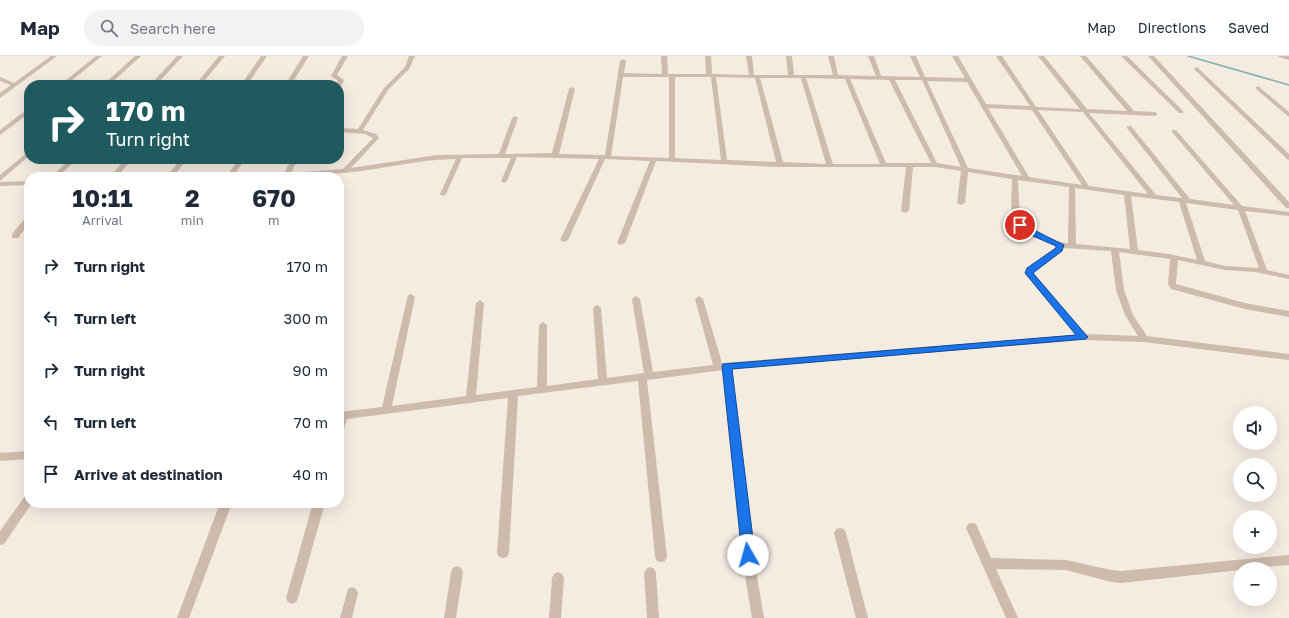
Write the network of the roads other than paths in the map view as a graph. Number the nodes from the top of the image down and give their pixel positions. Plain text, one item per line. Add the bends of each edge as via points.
1 (54, 56) edge
2 (99, 56) edge
3 (138, 56) edge
4 (180, 56) edge
5 (222, 56) edge
6 (264, 56) edge
7 (306, 56) edge
8 (345, 56) edge
9 (412, 56) edge
10 (664, 56) edge
11 (708, 56) edge
12 (749, 56) edge
13 (789, 56) edge
14 (831, 56) edge
15 (871, 56) edge
16 (913, 56) edge
17 (956, 56) edge
18 (999, 56) edge
19 (1041, 56) edge
20 (1083, 56) edge
21 (1124, 56) edge
22 (1151, 56) edge
23 (1281, 56) edge
24 (1289, 58) edge
25 (624, 61) dead end
26 (1197, 69) dead end
27 (622, 75) junction
28 (665, 75) junction
29 (672, 75) junction
30 (711, 76) junction
31 (755, 76) junction
32 (791, 76) junction
33 (803, 76) junction
34 (836, 77) junction
35 (847, 77) junction
36 (879, 78) junction
37 (891, 78) junction
38 (0, 79) edge
39 (924, 79) junction
40 (69, 80) edge
41 (112, 80) edge
42 (158, 80) edge
43 (202, 80) edge
44 (247, 80) edge
45 (291, 80) edge
46 (341, 80) edge
47 (969, 80) junction
48 (15, 85) junction
49 (1258, 88) dead end
50 (572, 89) dead end
51 (0, 96) edge
52 (984, 106) junction
53 (1035, 108) junction
54 (1085, 110) junction
55 (1181, 112) dead end
56 (1132, 113) junction
57 (24, 114) edge
58 (1155, 114) dead end
59 (1289, 115) edge
60 (515, 118) dead end
61 (1129, 127) dead end
62 (344, 130) edge
63 (1174, 131) dead end
64 (0, 132) edge
65 (359, 132) junction
66 (515, 155) junction
67 (555, 155) junction
68 (460, 156) junction
69 (501, 156) junction
70 (605, 157) junction
71 (24, 158) edge
72 (1289, 158) edge
73 (654, 159) junction
74 (672, 160) junction
75 (724, 161) junction
76 (68, 164) edge
77 (125, 164) edge
78 (180, 164) edge
79 (780, 165) junction
80 (910, 165) junction
81 (935, 165) junction
82 (830, 166) junction
83 (884, 166) junction
84 (965, 169) junction
85 (345, 171) junction
86 (60, 172) edge
87 (117, 172) edge
88 (173, 172) edge
89 (330, 172) edge
90 (1015, 177) junction
91 (1026, 178) junction
92 (504, 181) dead end
93 (0, 183) edge
94 (24, 183) edge
95 (1072, 186) junction
96 (1087, 188) junction
97 (1127, 193) junction
98 (443, 194) dead end
99 (1154, 197) junction
100 (1185, 201) junction
101 (961, 203) dead end
102 (1289, 206) edge
103 (1241, 209) junction
104 (905, 211) dead end
105 (1289, 214) edge
106 (24, 225) edge
107 (15, 236) dead end
108 (564, 240) dead end
109 (620, 243) dead end
110 (1060, 245) junction
111 (1072, 246) junction
112 (1115, 249) junction
113 (1134, 251) junction
114 (1174, 257) junction
115 (1202, 263) junction
116 (1264, 272) junction
117 (1289, 277) edge
118 (410, 297) dead end
119 (636, 299) dead end
120 (699, 299) dead end
121 (480, 303) dead end
122 (597, 308) dead end
123 (1289, 314) edge
124 (543, 325) dead end
125 (1083, 337) junction
126 (1144, 338) junction
127 (1289, 357) edge
128 (722, 367) junction
129 (646, 377) junction
130 (603, 382) junction
131 (542, 390) junction
132 (513, 394) junction
133 (471, 399) junction
134 (386, 410) junction
135 (344, 416) edge
136 (24, 455) edge
137 (0, 457) edge
138 (24, 506) edge
139 (224, 508) edge
140 (317, 508) edge
141 (972, 528) dead end
142 (840, 533) dead end
143 (0, 540) edge
144 (503, 553) dead end
145 (661, 557) dead end
146 (1289, 560) edge
147 (988, 563) junction
148 (457, 572) dead end
149 (650, 573) dead end
150 (558, 578) dead end
151 (352, 593) dead end
152 (292, 598) dead end
153 (183, 618) edge
154 (346, 618) edge
155 (450, 618) edge
156 (555, 618) edge
157 (653, 618) edge
158 (758, 618) edge
159 (862, 618) edge
160 (1012, 618) edge

1 - 48 street
2 - 40 street
3 - 41 street
4 - 42 street
5 - 43 street
6 - 44 street
7 - 45 street
8 - 46 street via 334,76
9 - 65 street via 406,71 394,79 384,91
10 - 28 street
11 - 30 street
12 - 31 street
13 - 32 street
14 - 34 street
15 - 36 street
16 - 39 street
17 - 47 street
18 - 53 street
19 - 54 street
20 - 56 street
21 - 55 street
22 - 102 street
23 - 24 street
25 - 27 street
26 - 72 street
27 - 28 street
27 - 70 street
28 - 29 street
29 - 30 street
29 - 74 street
30 - 31 street
30 - 75 street
31 - 32 street
31 - 79 street
32 - 33 street
33 - 34 street
33 - 82 street
34 - 35 street
35 - 36 street
35 - 83 street
36 - 37 street
37 - 39 street
37 - 81 street
38 - 48 street
39 - 47 street
39 - 84 street
47 - 52 street
48 - 51 street
49 - 59 street
50 - 67 street
52 - 53 street
52 - 91 street
53 - 54 street
53 - 96 street
54 - 56 street
54 - 99 street
56 - 58 street
57 - 64 street
60 - 69 street
61 - 100 street
62 - 65 street
63 - 103 street
65 - 85 street via 370,132 376,138
66 - 67 street
66 - 69 street
66 - 92 street
67 - 70 street
68 - 69 street
68 - 85 street
68 - 98 street
70 - 73 street
70 - 108 street
71 - 93 street
73 - 74 street
73 - 109 street
74 - 75 street
75 - 79 street
76 - 86 street
77 - 87 street
78 - 88 street
79 - 82 street
80 - 81 street
80 - 83 street
80 - 104 street
81 - 84 street
82 - 83 street
84 - 90 street
84 - 101 street
85 - 89 street
90 - 91 street
90 - 110 street via 1016,219 1029,231
91 - 95 street
93 - 94 street
95 - 96 street
95 - 111 street
96 - 97 street
97 - 99 street
97 - 113 street
99 - 100 street
100 - 103 street
100 - 115 street
103 - 105 street
103 - 116 street
106 - 107 street
110 - 111 street
110 - 125 street via 1060,249 1029,273
111 - 112 street
112 - 113 street
112 - 126 street via 1120,290 1129,315
113 - 114 street
114 - 115 street
114 - 123 street via 1174,287 1245,306
115 - 116 street
116 - 117 street
118 - 134 street
119 - 129 street
120 - 128 street
121 - 133 street
122 - 130 street
124 - 131 street
125 - 126 street
125 - 128 street
126 - 127 street
128 - 129 street
128 - 158 street
129 - 130 street
129 - 145 street
130 - 131 street
131 - 132 street
132 - 133 street
132 - 144 street
133 - 134 street
134 - 135 street
136 - 137 street
138 - 143 street
139 - 153 street
140 - 152 street
141 - 147 street
142 - 159 street
146 - 147 street via 1121,577 1066,565
147 - 160 street
148 - 155 street
149 - 157 street
150 - 156 street
151 - 154 street

